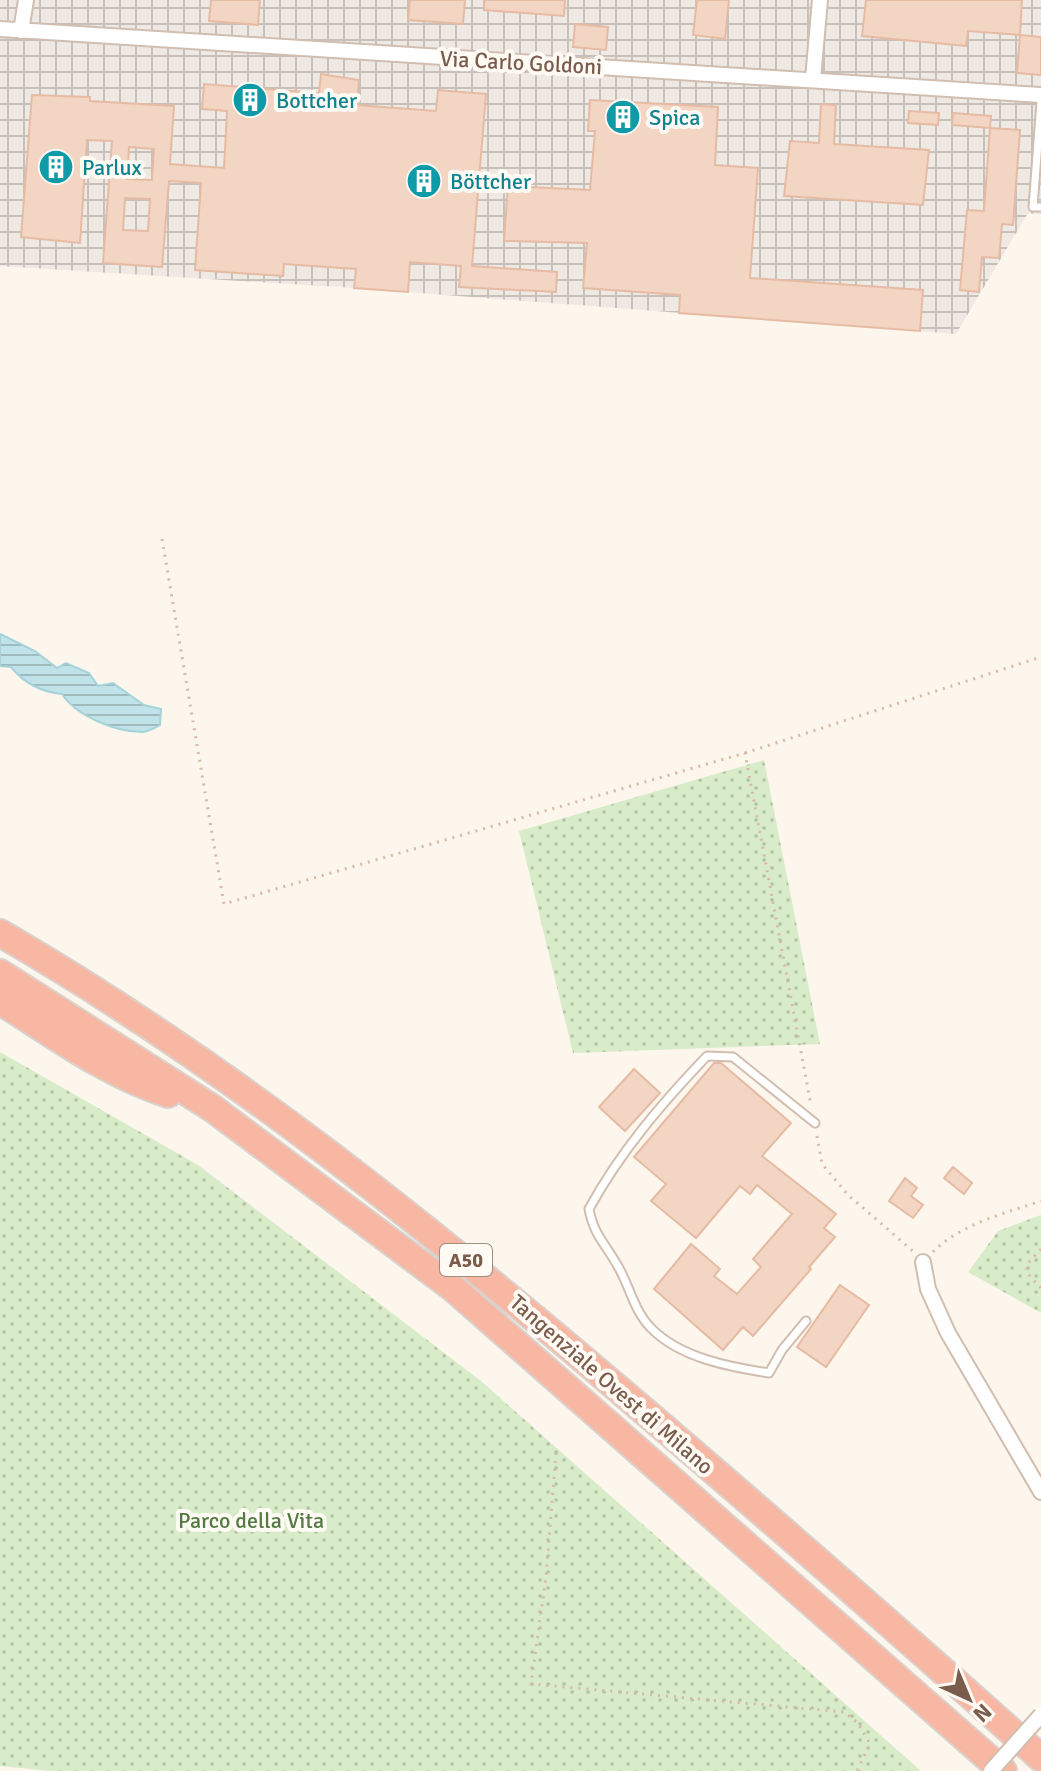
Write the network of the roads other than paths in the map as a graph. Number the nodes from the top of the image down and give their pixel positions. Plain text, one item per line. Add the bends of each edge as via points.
1 (26, 0) edge
2 (820, 0) edge
3 (0, 29) edge
4 (21, 31) junction
5 (813, 79) junction
6 (1041, 95) edge
7 (1041, 102) edge
8 (1041, 207) edge
9 (0, 917) edge
10 (0, 933) edge
11 (54, 965) junction
12 (0, 973) edge
13 (0, 1001) edge
14 (212, 1108) junction
15 (815, 1123) road end
16 (923, 1262) road end
17 (806, 1321) dead end
18 (1041, 1492) edge
19 (1041, 1715) edge
20 (1041, 1758) edge
21 (991, 1771) edge
22 (1003, 1771) edge

1 - 4 street
2 - 5 street
3 - 4 street, Via Carlo Goldoni
4 - 5 street, Via Carlo Goldoni
5 - 6 street, Via Carlo Goldoni
7 - 8 lane via 1033,207
9 - 11 highway
10 - 11 highway, Tangenziale Ovest di Milano / A50
11 - 20 highway, Tangenziale Ovest di Milano / A50 via 389,1197 642,1409
12 - 14 highway, Tangenziale Ovest di Milano / A50
13 - 14 highway via 153,1089
14 - 22 highway, Tangenziale Ovest di Milano / A50 via 453,1288
15 - 17 lane via 733,1057 707,1056 624,1152 589,1209 593,1229 651,1328 687,1352 769,1373
16 - 18 street via 928,1289 948,1333
19 - 21 street, bridge

